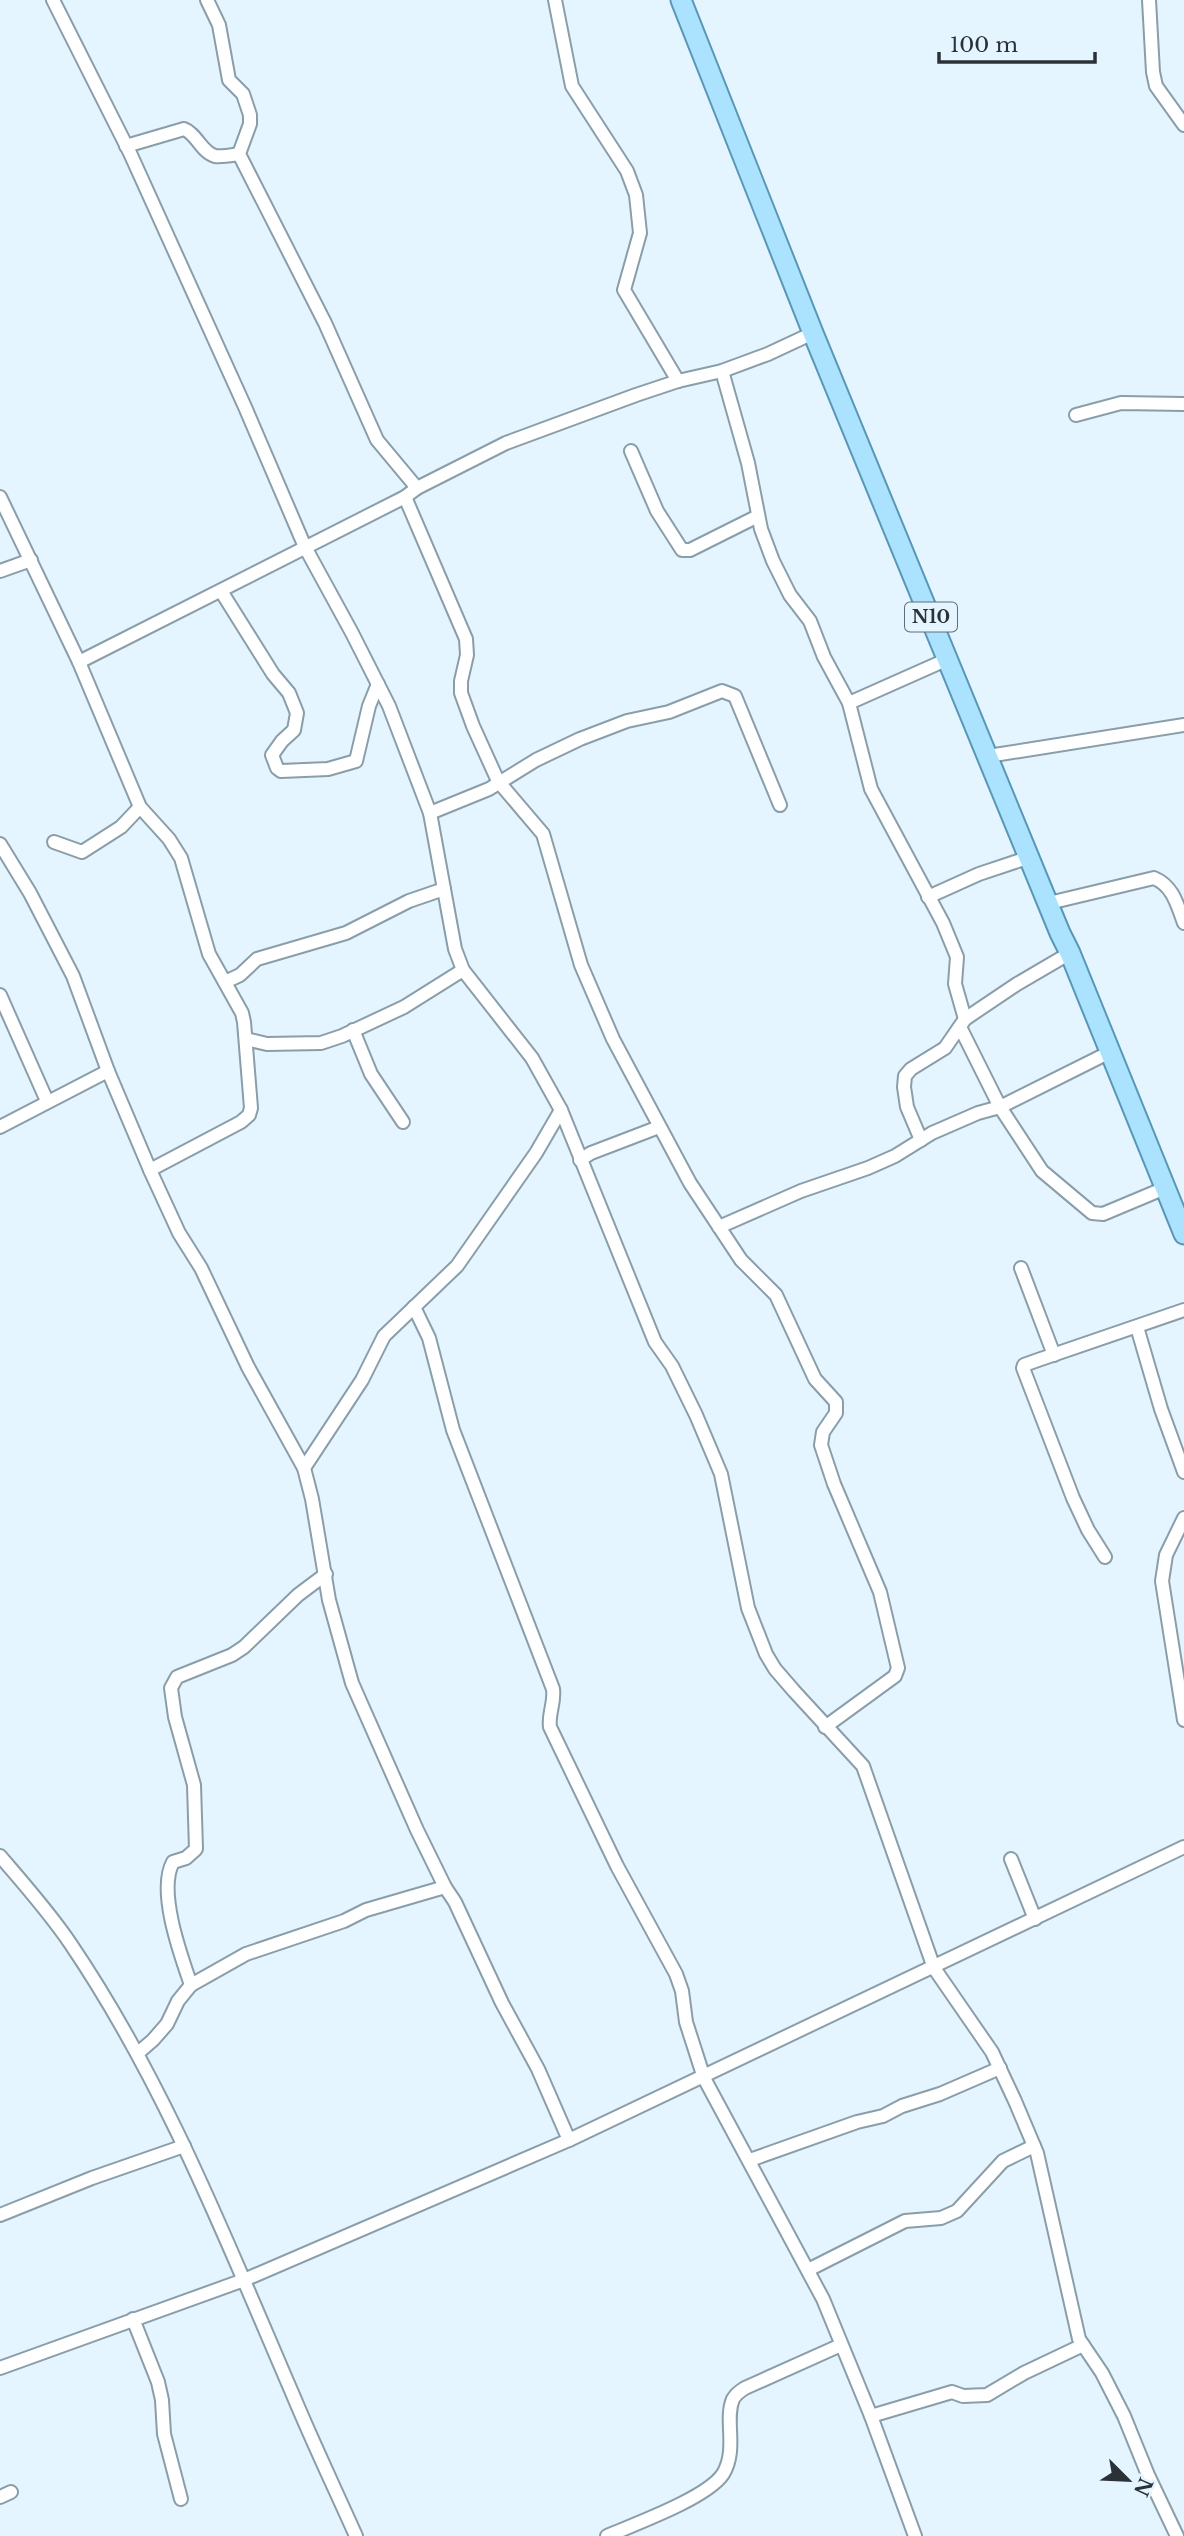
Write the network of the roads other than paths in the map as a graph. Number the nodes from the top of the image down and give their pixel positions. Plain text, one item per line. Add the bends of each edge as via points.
1 (52, 0) edge
2 (207, 0) edge
3 (555, 0) edge
4 (681, 0) edge
5 (1149, 0) edge
6 (1184, 125) edge
7 (126, 146) junction
8 (239, 154) junction
9 (813, 333) junction
10 (722, 371) junction
11 (678, 381) junction
12 (1184, 404) edge
13 (1076, 415) dead end
14 (631, 451) dead end
15 (416, 488) junction
16 (0, 496) edge
17 (405, 497) junction
18 (758, 516) junction
19 (305, 547) junction
20 (30, 560) junction
21 (0, 571) edge
22 (221, 591) junction
23 (948, 659) junction
24 (79, 662) junction
25 (378, 684) junction
26 (849, 703) junction
27 (1184, 725) edge
28 (988, 756) junction
29 (498, 781) junction
30 (780, 805) dead end
31 (140, 807) junction
32 (430, 813) junction
33 (54, 842) dead end
34 (0, 845) edge
35 (1030, 857) junction
36 (444, 889) junction
37 (928, 897) junction
38 (1049, 903) junction
39 (1184, 923) edge
40 (1070, 953) junction
41 (463, 970) junction
42 (225, 982) junction
43 (0, 995) edge
44 (962, 1023) junction
45 (353, 1030) junction
46 (246, 1039) junction
47 (1110, 1052) junction
48 (108, 1071) junction
49 (47, 1101) junction
50 (1000, 1107) junction
51 (561, 1110) junction
52 (403, 1122) dead end
53 (0, 1127) edge
54 (659, 1127) junction
55 (921, 1140) junction
56 (580, 1160) junction
57 (150, 1170) junction
58 (1166, 1188) junction
59 (719, 1227) junction
60 (1184, 1234) edge
61 (1021, 1268) dead end
62 (414, 1307) junction
63 (1184, 1310) edge
64 (1137, 1327) junction
65 (1054, 1355) junction
66 (304, 1468) junction
67 (1184, 1472) edge
68 (1184, 1518) edge
69 (1105, 1558) dead end
70 (326, 1574) junction
71 (1184, 1720) edge
72 (825, 1727) junction
73 (1184, 1847) edge
74 (0, 1856) edge
75 (1011, 1858) dead end
76 (445, 1887) junction
77 (1035, 1919) junction
78 (934, 1968) junction
79 (191, 1986) junction
80 (138, 2053) junction
81 (1000, 2068) junction
82 (704, 2078) junction
83 (569, 2140) junction
84 (184, 2146) junction
85 (1034, 2146) junction
86 (750, 2160) junction
87 (0, 2215) edge
88 (808, 2270) junction
89 (244, 2280) junction
90 (133, 2319) junction
91 (841, 2345) junction
92 (1083, 2345) junction
93 (0, 2368) edge
94 (871, 2416) junction
95 (181, 2500) dead end
96 (356, 2536) edge
97 (607, 2536) edge
98 (915, 2536) edge
99 (1177, 2536) edge

1 - 7 street
2 - 8 street via 219,25 229,80 243,94 250,115
3 - 11 street via 572,86 636,195 640,233 624,290
4 - 9 main road, N10
5 - 6 street via 1156,86
7 - 8 street via 184,129 211,154
7 - 19 street
8 - 15 street via 325,323 377,440
9 - 10 street
9 - 23 main road, N10
10 - 11 street
10 - 18 street
11 - 15 street via 506,443
12 - 13 street via 1121,403
14 - 18 street via 657,511 682,550
15 - 17 street
16 - 20 street
17 - 19 street
17 - 29 street via 463,630 467,655 461,694
18 - 26 street via 773,561 810,621
19 - 22 street
19 - 25 street
20 - 21 street
20 - 24 street
22 - 24 street
22 - 25 street via 289,693 297,713 295,730 272,755 281,771 328,769 356,761
23 - 26 street
23 - 28 main road, N10
24 - 31 street
25 - 32 street
26 - 37 street via 871,789
27 - 28 street
28 - 35 main road, N10
29 - 30 street via 580,739 722,691 735,696 740,704
29 - 32 street
29 - 54 street via 543,834 581,965
31 - 33 street via 121,827 82,852
31 - 42 street via 178,852 209,954
32 - 36 street
34 - 48 street via 73,976
35 - 37 street
35 - 38 main road, N10
36 - 41 street
36 - 42 street via 346,933 257,959
37 - 44 street via 957,957 955,984
38 - 39 street via 1154,878 1170,889
38 - 40 main road, N10
40 - 44 street
40 - 47 main road, N10
41 - 45 street via 404,1007
41 - 51 street via 532,1058
42 - 46 street via 242,1013
43 - 49 street
44 - 50 street
44 - 55 street via 946,1048 905,1076 907,1107
45 - 46 street via 321,1043 267,1044
45 - 52 street via 371,1074
46 - 57 street via 249,1115
47 - 50 street
47 - 58 main road, N10
48 - 49 street
48 - 57 street
49 - 53 street
50 - 55 street
50 - 58 street via 1042,1171 1092,1213 1103,1214
51 - 56 street
51 - 62 street via 457,1265
54 - 56 street
54 - 59 street
55 - 59 street via 868,1168
56 - 72 street via 655,1342 672,1366 721,1474 748,1608 766,1654
57 - 66 street
58 - 60 main road, N10
59 - 72 street via 741,1261 776,1296 815,1379 835,1402 836,1413 823,1432 821,1445 880,1592 898,1668 895,1676
61 - 65 street
62 - 66 street via 384,1336 362,1380
62 - 82 street via 429,1338 453,1430 554,1689 550,1727 617,1867 676,1974
63 - 64 street
64 - 65 street
64 - 67 street
65 - 69 street via 1024,1366 1024,1374 1087,1530
66 - 70 street
68 - 71 street via 1167,1555 1162,1581
70 - 76 street via 352,1683
70 - 79 street via 244,1647 177,1678 170,1688 196,1809 196,1849 173,1862 169,1878 173,1929
72 - 78 street via 863,1766
73 - 77 street
74 - 80 street via 46,1909
75 - 77 street
76 - 79 street via 246,1954
76 - 83 street
77 - 78 street
78 - 81 street
78 - 82 street
79 - 80 street via 167,2024
80 - 84 street
81 - 85 street
81 - 86 street via 883,2116
82 - 83 street
82 - 86 street
83 - 89 street
84 - 87 street
84 - 89 street
85 - 88 street via 992,2170 957,2211 941,2218 905,2221
85 - 92 street
86 - 88 street
88 - 91 street
89 - 90 street
89 - 96 street
90 - 93 street
90 - 95 street via 158,2382 164,2434
91 - 94 street
91 - 97 street via 735,2395 728,2460 712,2486
92 - 94 street via 987,2395 952,2392
92 - 99 street via 1124,2416
94 - 98 street

